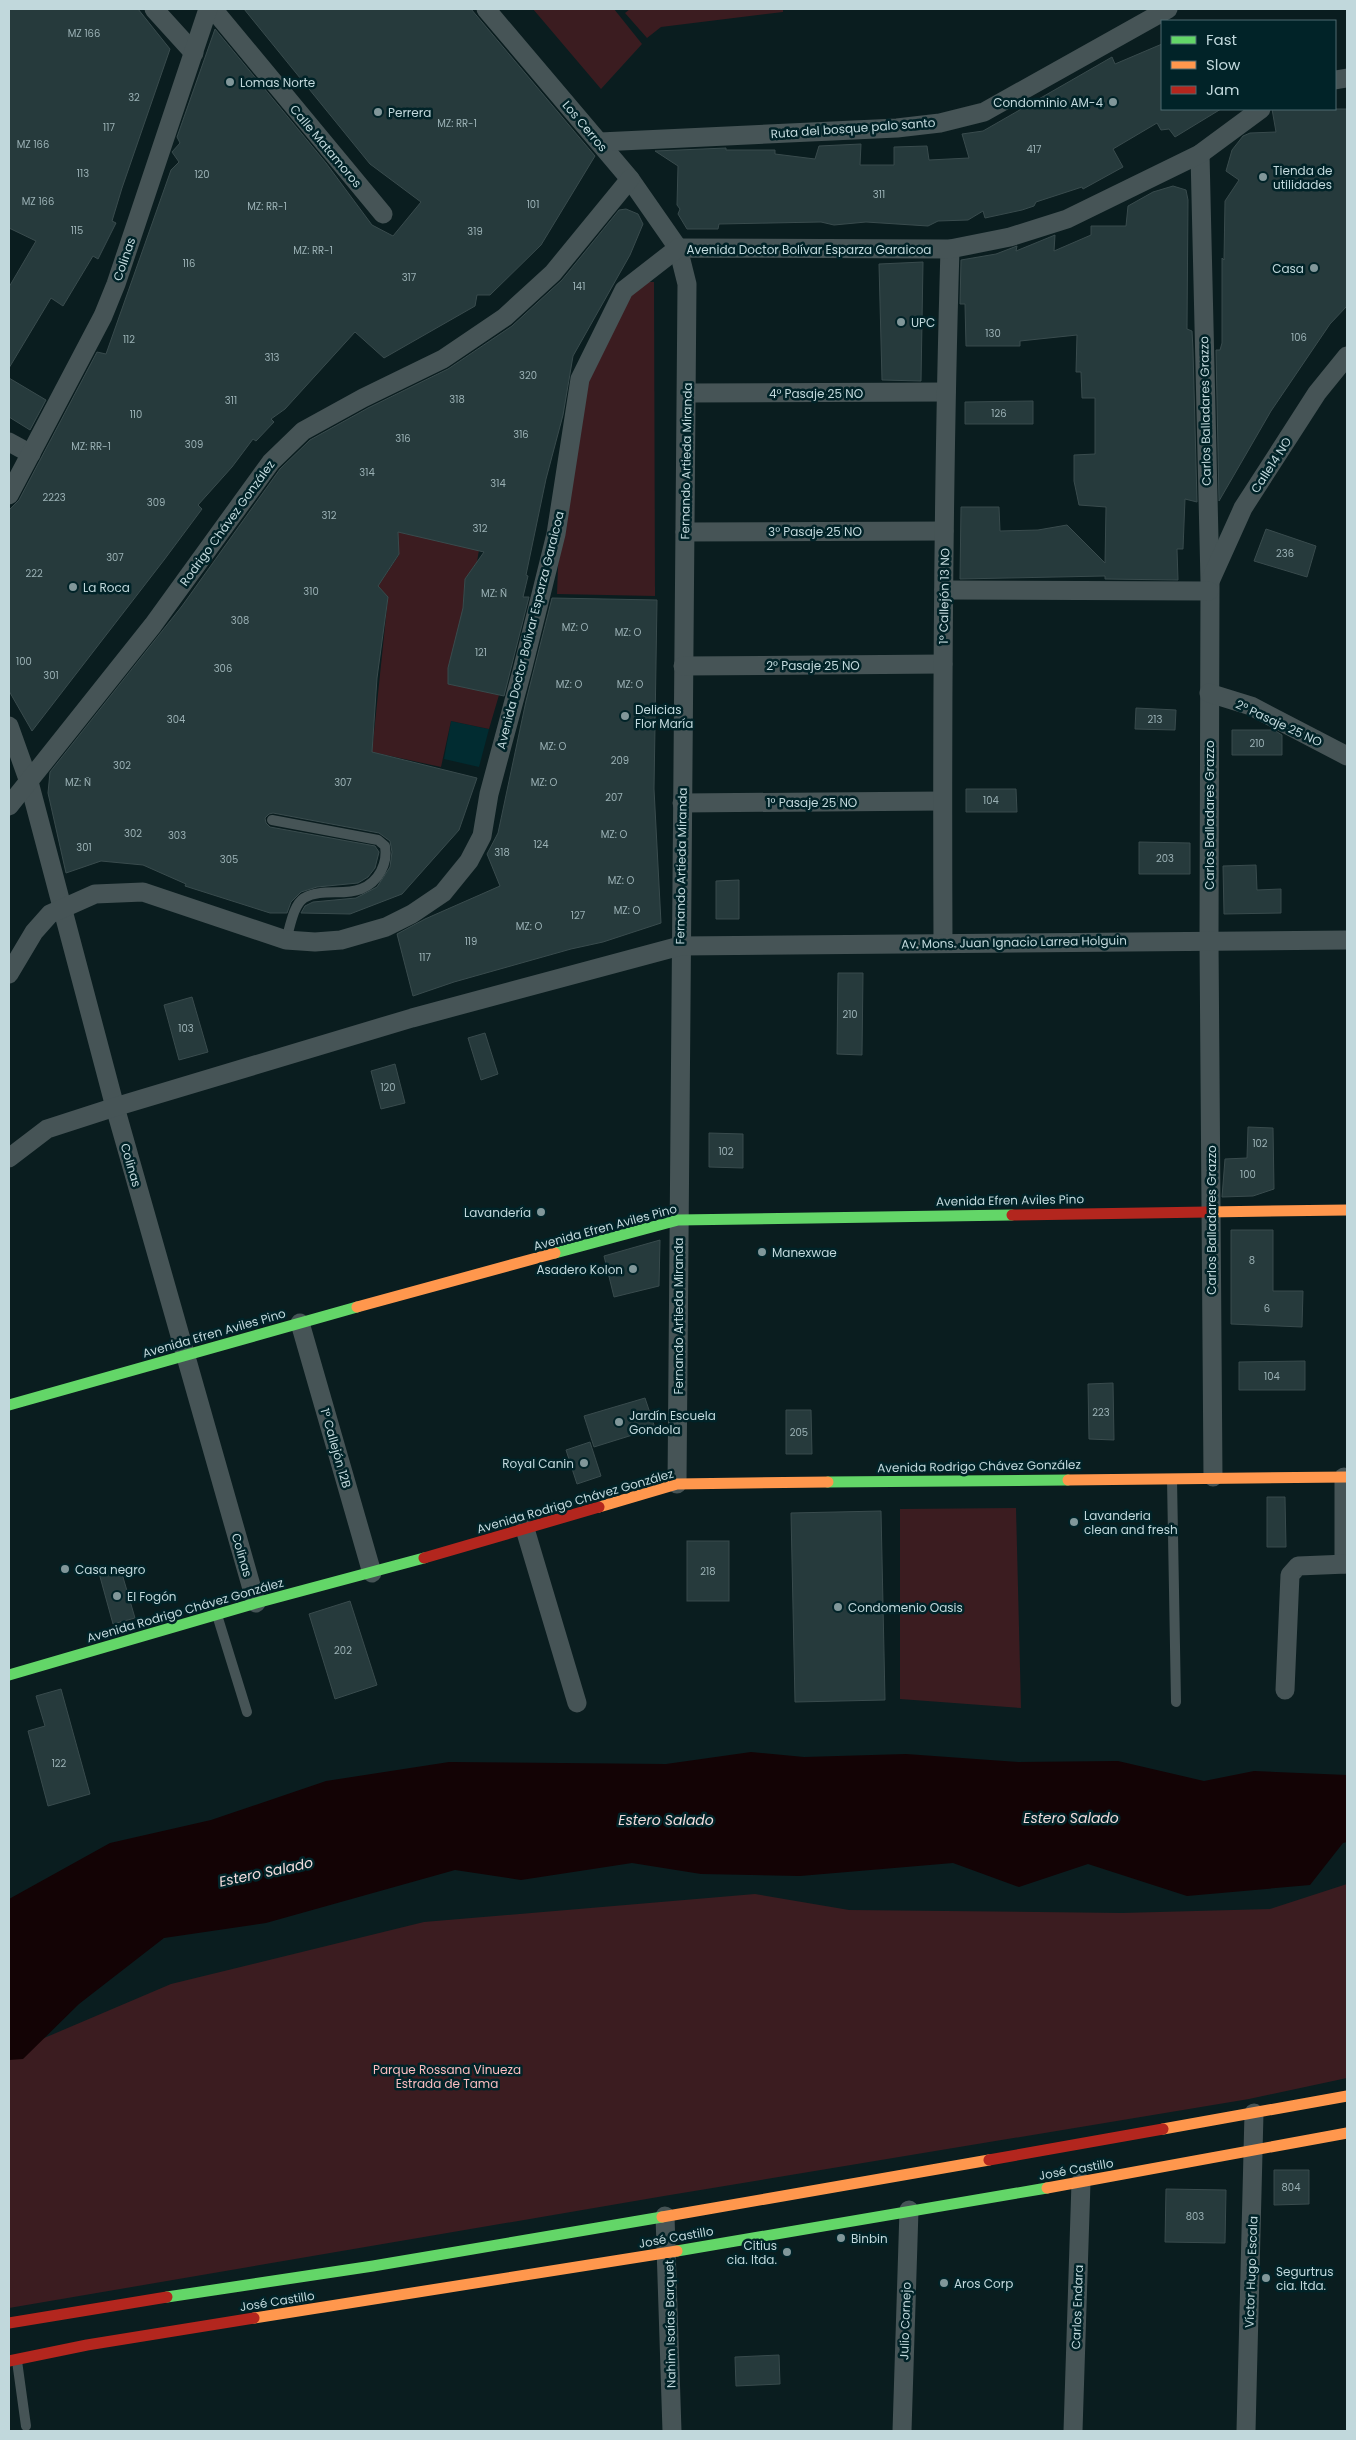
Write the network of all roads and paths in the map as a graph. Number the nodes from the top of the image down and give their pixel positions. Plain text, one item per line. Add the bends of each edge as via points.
1 (154, 9) edge
2 (208, 9) edge
3 (213, 9) edge
4 (486, 9) edge
5 (1168, 9) edge
6 (194, 53) junction
7 (1260, 110) edge
8 (600, 142) junction
9 (1200, 154) junction
10 (630, 179) junction
11 (383, 214) dead end
12 (678, 248) junction
13 (950, 249) junction
14 (1347, 356) edge
15 (946, 392) junction
16 (687, 393) junction
17 (9, 442) edge
18 (31, 454) junction
19 (9, 495) edge
20 (944, 531) junction
21 (685, 532) junction
22 (1209, 586) junction
23 (944, 590) junction
24 (943, 664) junction
25 (683, 666) junction
26 (1209, 692) junction
27 (9, 726) edge
28 (1347, 756) edge
29 (29, 782) junction
30 (942, 801) junction
31 (682, 803) junction
32 (9, 806) edge
33 (272, 820) dead end
34 (62, 907) junction
35 (286, 940) junction
36 (1209, 940) junction
37 (1347, 940) edge
38 (944, 942) junction
39 (680, 946) junction
40 (9, 974) edge
41 (115, 1107) junction
42 (9, 1158) edge
43 (1211, 1210) junction
44 (1347, 1210) edge
45 (678, 1220) junction
46 (300, 1323) junction
47 (184, 1356) junction
48 (9, 1405) edge
49 (1212, 1477) junction
50 (1346, 1477) edge
51 (1172, 1478) junction
52 (677, 1484) junction
53 (525, 1529) junction
54 (1346, 1564) edge
55 (372, 1573) junction
56 (256, 1604) junction
57 (217, 1614) junction
58 (9, 1675) edge
59 (1285, 1690) dead end
60 (1176, 1702) dead end
61 (577, 1703) dead end
62 (247, 1712) dead end
63 (1347, 2096) edge
64 (1254, 2113) junction
65 (1347, 2133) edge
66 (1255, 2152) junction
67 (1081, 2182) junction
68 (909, 2210) junction
69 (665, 2216) junction
70 (668, 2253) junction
71 (79, 2310) junction
72 (9, 2323) edge
73 (85, 2336) junction
74 (13, 2360) edge
75 (26, 2426) dead end
76 (672, 2431) edge
77 (902, 2431) edge
78 (1073, 2431) edge
79 (1246, 2431) edge

1 - 6 street
2 - 6 street, Colinas
3 - 11 street, Calle Matamoros
4 - 8 street, Los Cerros
5 - 8 street, Ruta del bosque palo santo via 984,112 940,123 897,128
6 - 18 street, Colinas via 103,316
7 - 9 street, Avenida Doctor Bolívar Esparza Garaicoa
8 - 10 street, Los Cerros
9 - 13 street, Avenida Doctor Bolívar Esparza Garaicoa via 1067,219 1010,237
9 - 22 street, Carlos Balladares Grazzo
10 - 12 street, Los Cerros
10 - 29 street, Rodrigo Chávez González via 553,273 505,317 443,360 327,418 286,446 153,625
12 - 13 street, Avenida Doctor Bolívar Esparza Garaicoa
12 - 16 street, Fernando Artieda Miranda via 687,284
12 - 35 street, Avenida Doctor Bolívar Esparza Garaicoa via 624,290 580,379 556,534 489,794 482,836 469,861 434,900 386,927 341,940
13 - 15 street, 1° Callejón 13 NO
14 - 22 street, Calle14 NO via 1317,393 1243,508
15 - 16 street, 4° Pasaje 25 NO
15 - 20 street, 1° Callejón 13 NO
16 - 21 street, Fernando Artieda Miranda
17 - 18 street
18 - 19 street, Colinas
20 - 21 street, 3° Pasaje 25 NO
20 - 23 street, 1° Callejón 13 NO
21 - 25 street, Fernando Artieda Miranda
22 - 23 street
22 - 26 street, Carlos Balladares Grazzo
23 - 24 street, 1° Callejón 13 NO
24 - 25 street, 2° Pasaje 25 NO
24 - 30 street, 1° Callejón 13 NO
25 - 31 street, Fernando Artieda Miranda
26 - 28 street, 2° Pasaje 25 NO via 1251,706
26 - 36 street, Carlos Balladares Grazzo
27 - 29 street, Colinas
29 - 32 street, Rodrigo Chávez González
29 - 34 street, Colinas
30 - 31 street, 1° Pasaje 25 NO
30 - 38 street, 1° Callejón 13 NO
31 - 39 street, Fernando Artieda Miranda
33 - 35 lane via 378,840 385,846 387,858 379,876 361,889 319,893 302,899
34 - 35 street, Avenida Doctor Bolívar Esparza Garaicoa via 95,894 143,892
34 - 40 street, Avenida Doctor Bolívar Esparza Garaicoa via 43,920
34 - 41 street, Colinas
36 - 37 street, Av. Mons. Juan Ignacio Larrea Holguin
36 - 38 street, Av. Mons. Juan Ignacio Larrea Holguin
36 - 43 street, Carlos Balladares Grazzo
38 - 39 street, Av. Mons. Juan Ignacio Larrea Holguin
39 - 41 street, Av. Mons. Juan Ignacio Larrea Holguin via 412,1018
39 - 45 street, Fernando Artieda Miranda
41 - 42 street, Av. Mons. Juan Ignacio Larrea Holguin via 47,1129
41 - 47 street, Colinas
43 - 44 street, Avenida Efren Aviles Pino
43 - 45 street, Avenida Efren Aviles Pino
43 - 49 street, Carlos Balladares Grazzo
45 - 46 street, Avenida Efren Aviles Pino
45 - 52 street, Fernando Artieda Miranda
46 - 47 street, Avenida Efren Aviles Pino
46 - 55 street, 1° Callejón 12B
47 - 48 street, Avenida Efren Aviles Pino
47 - 56 street, Colinas
49 - 50 street, Avenida Rodrigo Chávez González
49 - 51 street, Avenida Rodrigo Chávez González
50 - 54 street
51 - 52 street, Avenida Rodrigo Chávez González
51 - 60 lane
52 - 53 street, Avenida Rodrigo Chávez González
53 - 55 street, Avenida Rodrigo Chávez González
53 - 61 street
54 - 59 street via 1298,1566 1290,1574
55 - 56 street, Avenida Rodrigo Chávez González
56 - 57 street, Avenida Rodrigo Chávez González
57 - 58 street, Avenida Rodrigo Chávez González
57 - 62 lane
63 - 64 street, José Castillo
64 - 66 street, Víctor Hugo Escala
64 - 69 street, José Castillo
65 - 66 street, José Castillo
66 - 67 street, José Castillo
66 - 79 street, Víctor Hugo Escala
67 - 68 street, José Castillo
67 - 78 street, Carlos Endara
68 - 70 street, José Castillo
68 - 77 street, Julio Cornejo
69 - 70 street, Nahim Isaías Barquet
69 - 71 street, José Castillo via 368,2267
70 - 73 street, José Castillo
70 - 76 street, Nahim Isaías Barquet
71 - 72 street, José Castillo
71 - 73 street
73 - 74 street, José Castillo
74 - 75 lane

